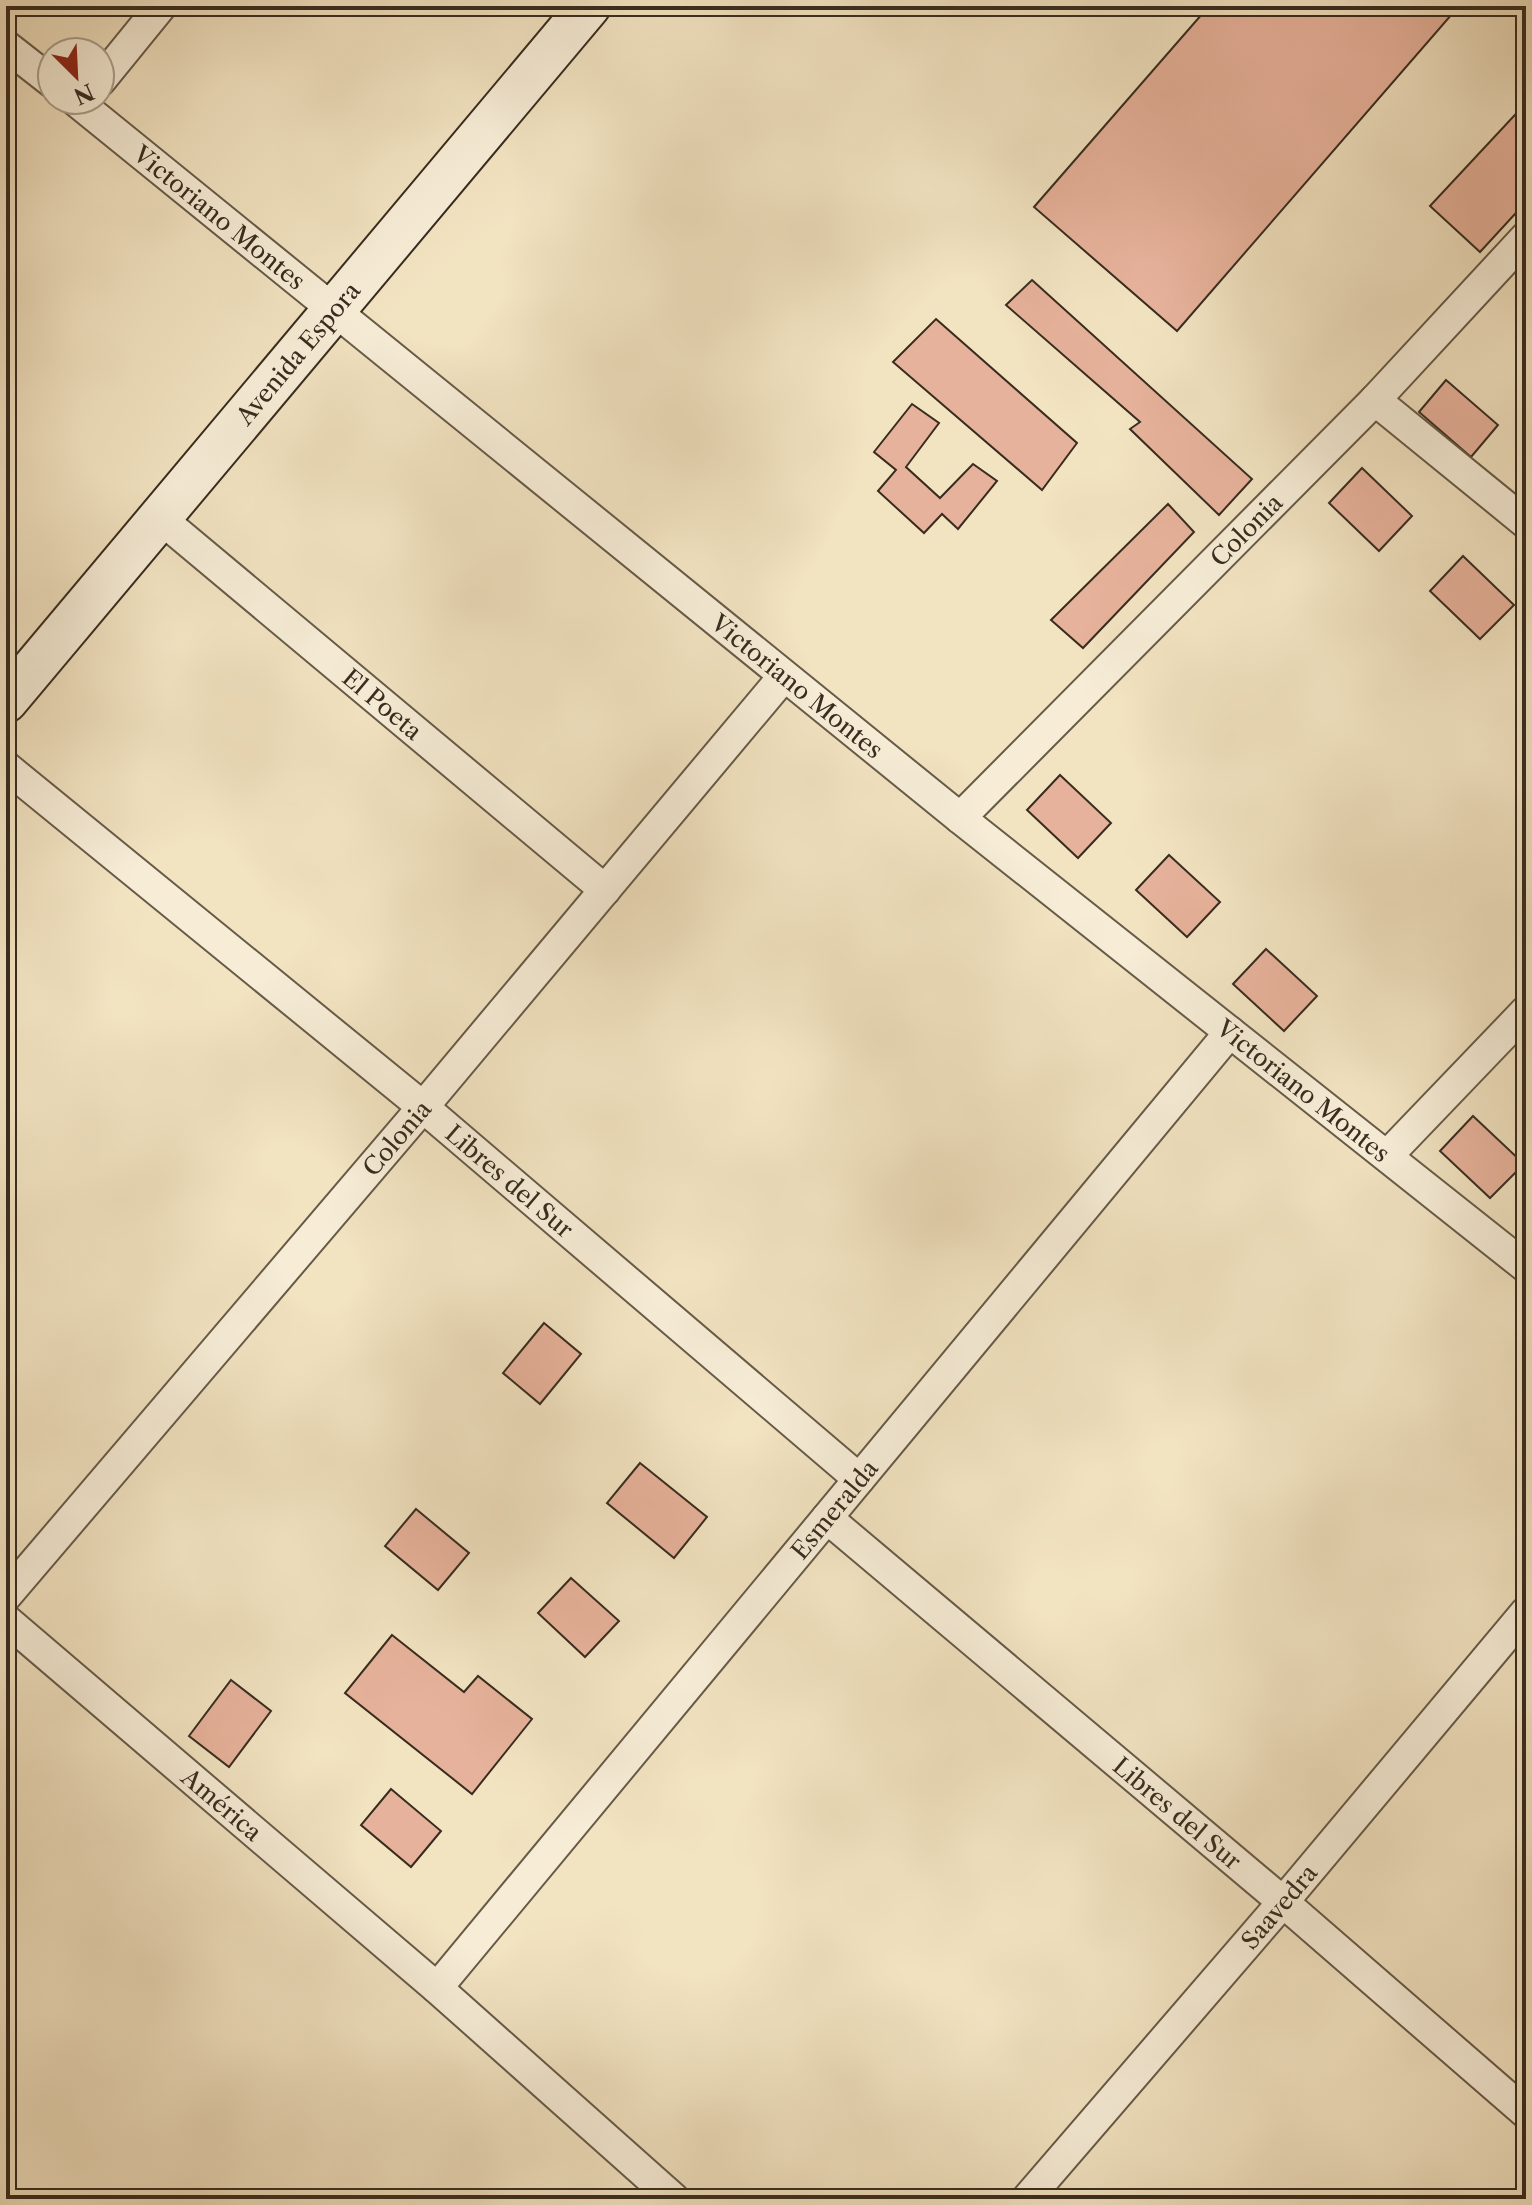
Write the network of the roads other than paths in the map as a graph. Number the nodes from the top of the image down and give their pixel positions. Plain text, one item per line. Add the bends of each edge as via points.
1 (161, 6) edge
2 (589, 6) edge
3 (6, 46) edge
4 (116, 61) edge
5 (36, 69) edge
6 (97, 116) edge
7 (1526, 237) edge
8 (335, 310) junction
9 (1375, 400) junction
10 (160, 518) junction
11 (1526, 523) edge
12 (784, 676) junction
13 (6, 701) edge
14 (6, 767) edge
15 (960, 818) junction
16 (605, 890) junction
17 (1526, 1011) edge
18 (1230, 1032) junction
19 (423, 1107) junction
20 (1387, 1156) junction
21 (1526, 1267) edge
22 (859, 1479) junction
23 (827, 1518) junction
24 (6, 1596) edge
25 (1526, 1612) edge
26 (6, 1620) edge
27 (1283, 1902) junction
28 (437, 1988) junction
29 (1526, 2113) edge
30 (674, 2199) edge
31 (1027, 2199) edge

1 - 4 street
2 - 8 main road, Avenida Espora
3 - 5 street
6 - 8 street, Victoriano Montes
7 - 9 street, Colonia
8 - 10 main road, Avenida Espora
8 - 12 street, Victoriano Montes
9 - 11 street
9 - 15 street, Colonia
10 - 13 main road, Avenida Espora
10 - 16 street, El Poeta
12 - 15 street, Victoriano Montes
12 - 16 street, Colonia
14 - 19 street, Libres del Sur
15 - 18 street, Victoriano Montes
16 - 19 street, Colonia
17 - 20 street
18 - 20 street, Victoriano Montes
18 - 22 street, Esmeralda
19 - 22 street, Libres del Sur
19 - 24 street, Colonia
20 - 21 street, Victoriano Montes
22 - 23 street, Esmeralda
23 - 27 street, Libres del Sur
23 - 28 street, Esmeralda
25 - 27 street, Saavedra
26 - 28 street, América
27 - 29 street, Libres del Sur
27 - 31 street, Saavedra
28 - 30 street, América

